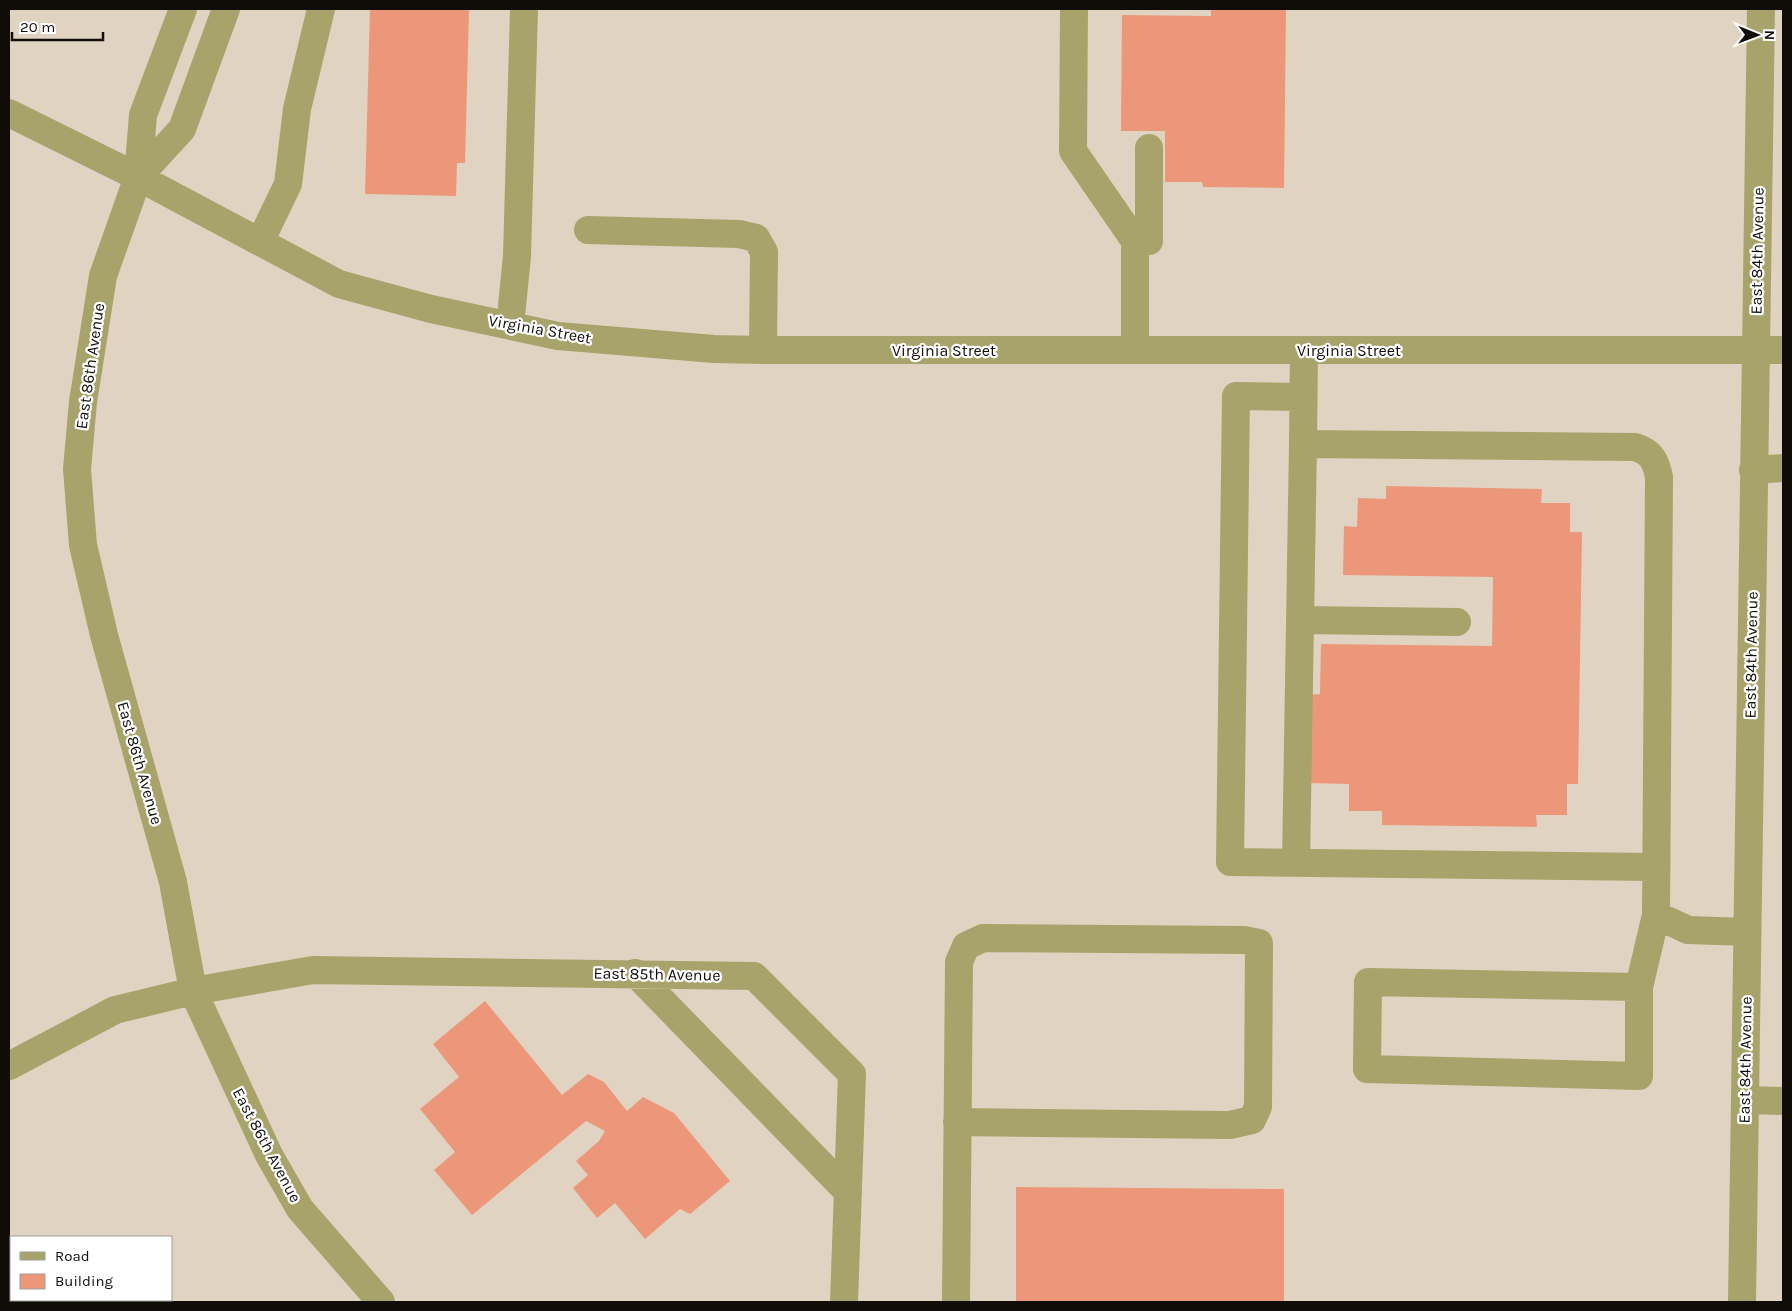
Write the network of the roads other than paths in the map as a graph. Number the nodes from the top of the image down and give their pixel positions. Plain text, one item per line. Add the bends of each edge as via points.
1 (183, 9) edge
2 (226, 9) edge
3 (321, 9) edge
4 (524, 9) edge
5 (1074, 9) edge
6 (1761, 9) edge
7 (9, 113) edge
8 (1149, 148) dead end
9 (138, 177) junction
10 (588, 230) dead end
11 (1149, 241) dead end
12 (260, 242) junction
13 (510, 326) junction
14 (763, 350) junction
15 (1135, 350) junction
16 (1304, 350) junction
17 (1755, 350) junction
18 (1783, 350) edge
19 (1303, 397) junction
20 (1303, 444) junction
21 (1783, 468) edge
22 (1753, 470) junction
23 (1300, 620) junction
24 (1457, 622) dead end
25 (1296, 862) junction
26 (1654, 866) junction
27 (1656, 915) junction
28 (1747, 932) junction
29 (635, 972) junction
30 (1639, 987) junction
31 (194, 991) junction
32 (9, 1066) edge
33 (1745, 1100) junction
34 (1783, 1101) edge
35 (957, 1122) junction
36 (848, 1192) junction
37 (381, 1302) edge
38 (844, 1302) edge
39 (956, 1302) edge
40 (1742, 1302) edge

1 - 9 street, East 86th Avenue via 143,115
2 - 9 street, East 86th Avenue via 182,129
3 - 12 street via 297,109 288,184
4 - 13 street via 517,256
5 - 15 street via 1073,151 1135,241
6 - 17 street, East 84th Avenue
7 - 9 street, Virginia Street
8 - 11 street
9 - 12 street, Virginia Street
9 - 31 street, East 86th Avenue via 103,276 77,470 86,554 104,635 173,882
10 - 14 street via 739,234 756,238 764,252
12 - 13 street, Virginia Street via 339,284
13 - 14 street, Virginia Street via 558,336
14 - 15 street, Virginia Street
15 - 16 street, Virginia Street
16 - 17 street, Virginia Street
16 - 19 street
17 - 18 street, Virginia Street
17 - 22 street, East 84th Avenue
19 - 20 street
19 - 25 street via 1236,396 1230,862
20 - 23 street
20 - 26 street via 1636,448 1650,454 1659,477
21 - 22 street
22 - 28 street, East 84th Avenue
23 - 24 street
23 - 25 street
25 - 26 street
26 - 27 street
27 - 28 street via 1688,930
27 - 30 street
28 - 33 street, East 84th Avenue
29 - 31 street, East 85th Avenue via 313,970
29 - 36 street
29 - 36 street, East 85th Avenue via 754,976 852,1074
30 - 30 street via 1639,1076 1367,1069 1368,982
31 - 32 street, East 85th Avenue via 115,1010
31 - 37 street, East 86th Avenue via 269,1155 300,1209
33 - 34 street
33 - 40 street, East 84th Avenue
35 - 35 street via 959,962 966,946 983,938 1244,940 1259,943 1258,1107 1252,1120 1230,1125
35 - 39 street
36 - 38 street, East 85th Avenue

